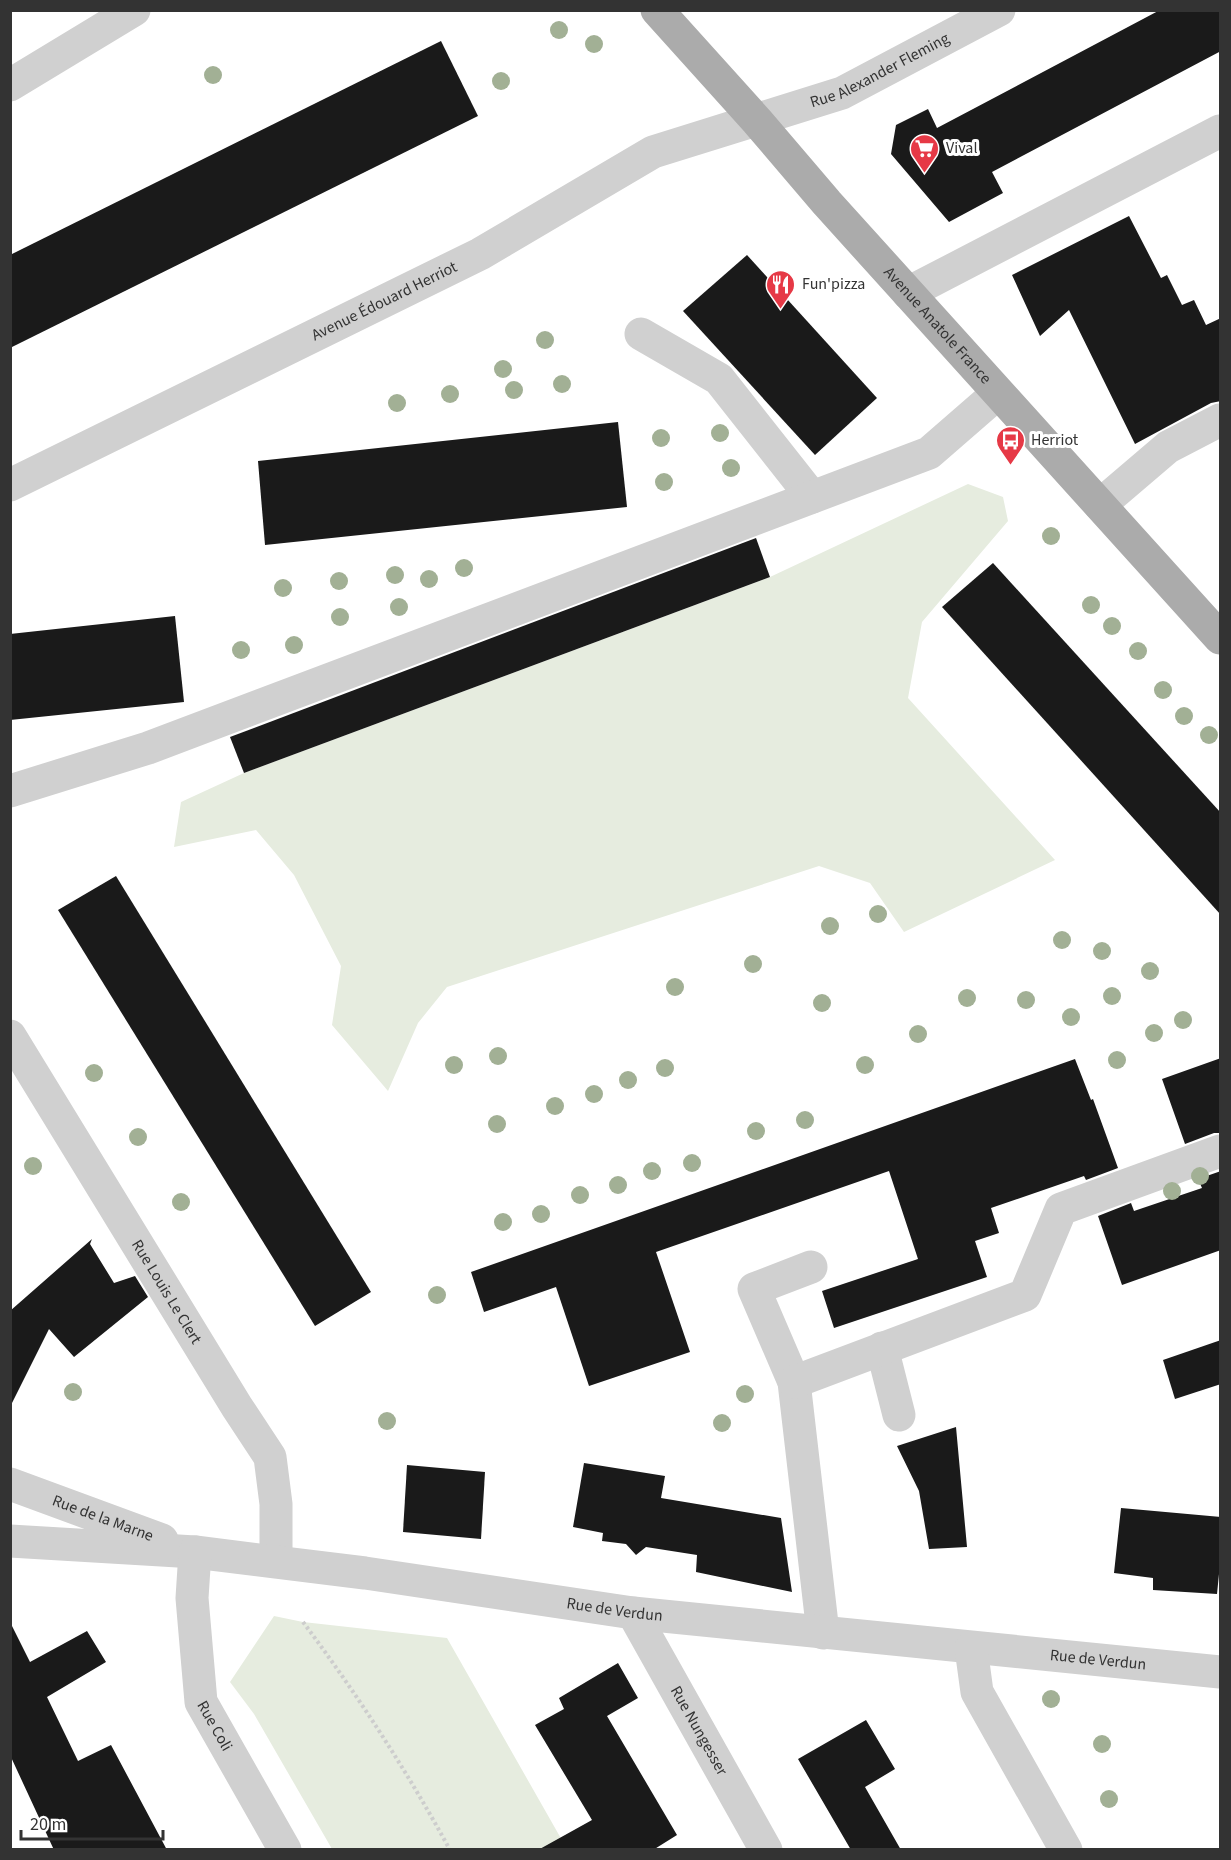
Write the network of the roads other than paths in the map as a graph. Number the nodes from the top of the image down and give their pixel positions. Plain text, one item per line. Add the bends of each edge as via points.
1 (134, 10) edge
2 (657, 10) edge
3 (999, 10) edge
4 (951, 22) edge
5 (10, 86) edge
6 (757, 121) junction
7 (1221, 131) edge
8 (908, 293) junction
9 (641, 334) dead end
10 (998, 393) junction
11 (1221, 420) edge
12 (10, 485) edge
13 (812, 497) junction
14 (1100, 505) junction
15 (1221, 638) edge
16 (10, 791) edge
17 (10, 1036) edge
18 (1221, 1151) edge
19 (811, 1267) dead end
20 (882, 1348) junction
21 (794, 1382) junction
22 (899, 1415) dead end
23 (10, 1484) edge
24 (10, 1541) edge
25 (195, 1552) junction
26 (276, 1561) junction
27 (633, 1613) junction
28 (823, 1633) junction
29 (971, 1648) junction
30 (1221, 1672) edge
31 (285, 1850) edge
32 (766, 1850) edge
33 (1066, 1850) edge

1 - 5 street
2 - 6 main road, Avenue Anatole France
3 - 4 street, Rue Alexander Fleming
4 - 6 street, Rue Alexander Fleming via 842,93
6 - 8 main road, Avenue Anatole France
6 - 12 street, Avenue Édouard Herriot via 653,152 480,254
7 - 8 street
8 - 10 main road, Avenue Anatole France
9 - 13 street via 718,379
10 - 13 street via 928,453
10 - 14 main road, Avenue Anatole France
11 - 14 street via 1168,447
13 - 16 street via 148,748
14 - 15 main road, Avenue Anatole France
17 - 26 street, Rue Louis Le Clert via 270,1457 276,1504
18 - 20 street via 1061,1209 1025,1295
19 - 21 street via 754,1289
20 - 21 street
20 - 22 street
21 - 28 street
23 - 25 street, Rue de la Marne
24 - 25 street, Rue de Verdun
25 - 26 street, Rue de Verdun
25 - 31 street, Rue Coli via 192,1598 201,1702
26 - 27 street, Rue de Verdun
27 - 28 street, Rue de Verdun
27 - 32 street, Rue Nungesser
28 - 29 street, Rue de Verdun
29 - 30 street, Rue de Verdun
29 - 33 street via 977,1692

